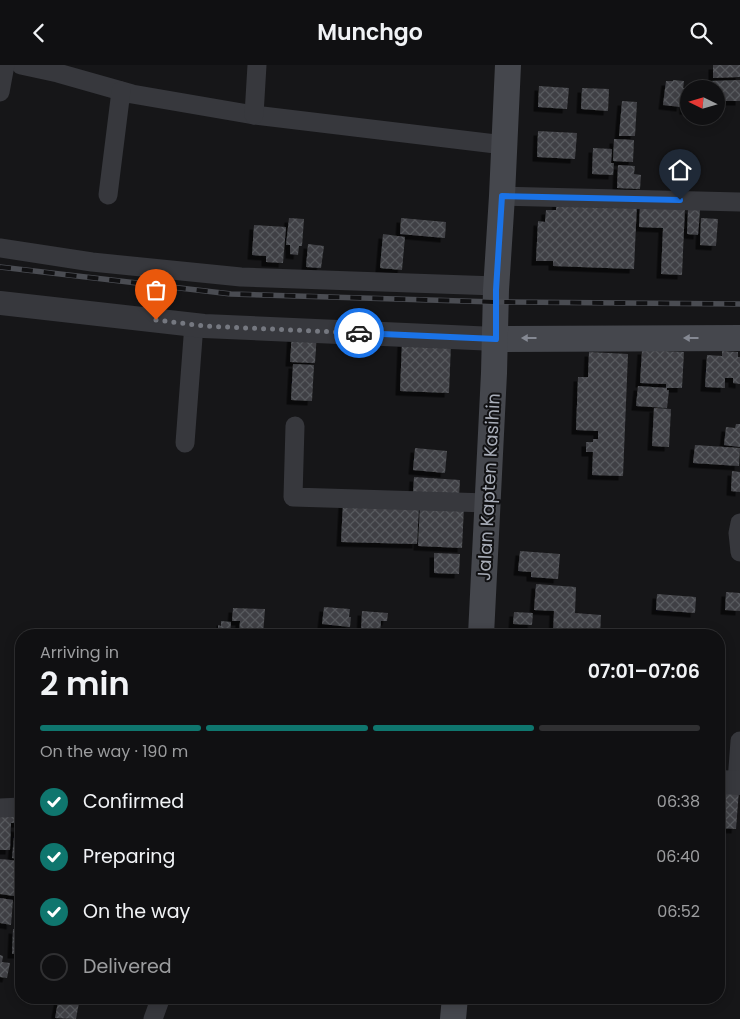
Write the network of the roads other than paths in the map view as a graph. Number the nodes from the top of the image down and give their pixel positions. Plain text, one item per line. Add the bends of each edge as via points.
1 (5, 65) edge
2 (21, 65) edge
3 (257, 65) edge
4 (508, 65) edge
5 (121, 91) junction
6 (0, 92) edge
7 (254, 115) junction
8 (504, 145) junction
9 (108, 195) dead end
10 (502, 196) junction
11 (740, 202) edge
12 (0, 248) edge
13 (496, 286) junction
14 (0, 303) edge
15 (194, 325) junction
16 (740, 337) edge
17 (496, 339) junction
18 (295, 426) dead end
19 (185, 443) dead end
20 (488, 503) junction
21 (740, 523) edge
22 (740, 552) edge
23 (481, 629) edge
24 (740, 741) edge
25 (732, 782) edge
26 (15, 807) edge
27 (0, 808) edge
28 (158, 1004) edge
29 (454, 1004) edge
30 (153, 1019) edge
31 (453, 1019) edge

1 - 6 street
2 - 5 street
3 - 7 street
4 - 8 main road, Jalan Kapten Kasihin
5 - 7 street
5 - 9 street
7 - 8 street
8 - 10 main road, Jalan Kapten Kasihin
10 - 11 street
10 - 13 main road, Jalan Kapten Kasihin
12 - 13 street via 92,262 241,277
13 - 17 main road, Jalan Kapten Kasihin
14 - 15 street
15 - 17 street
15 - 19 street
16 -> 17 main road
17 - 20 main road, Jalan Kapten Kasihin
18 - 20 street via 293,497
20 - 23 main road, Jalan Kapten Kasihin
21 - 22 street
24 - 25 street
26 - 27 street
28 - 30 street
29 - 31 main road

